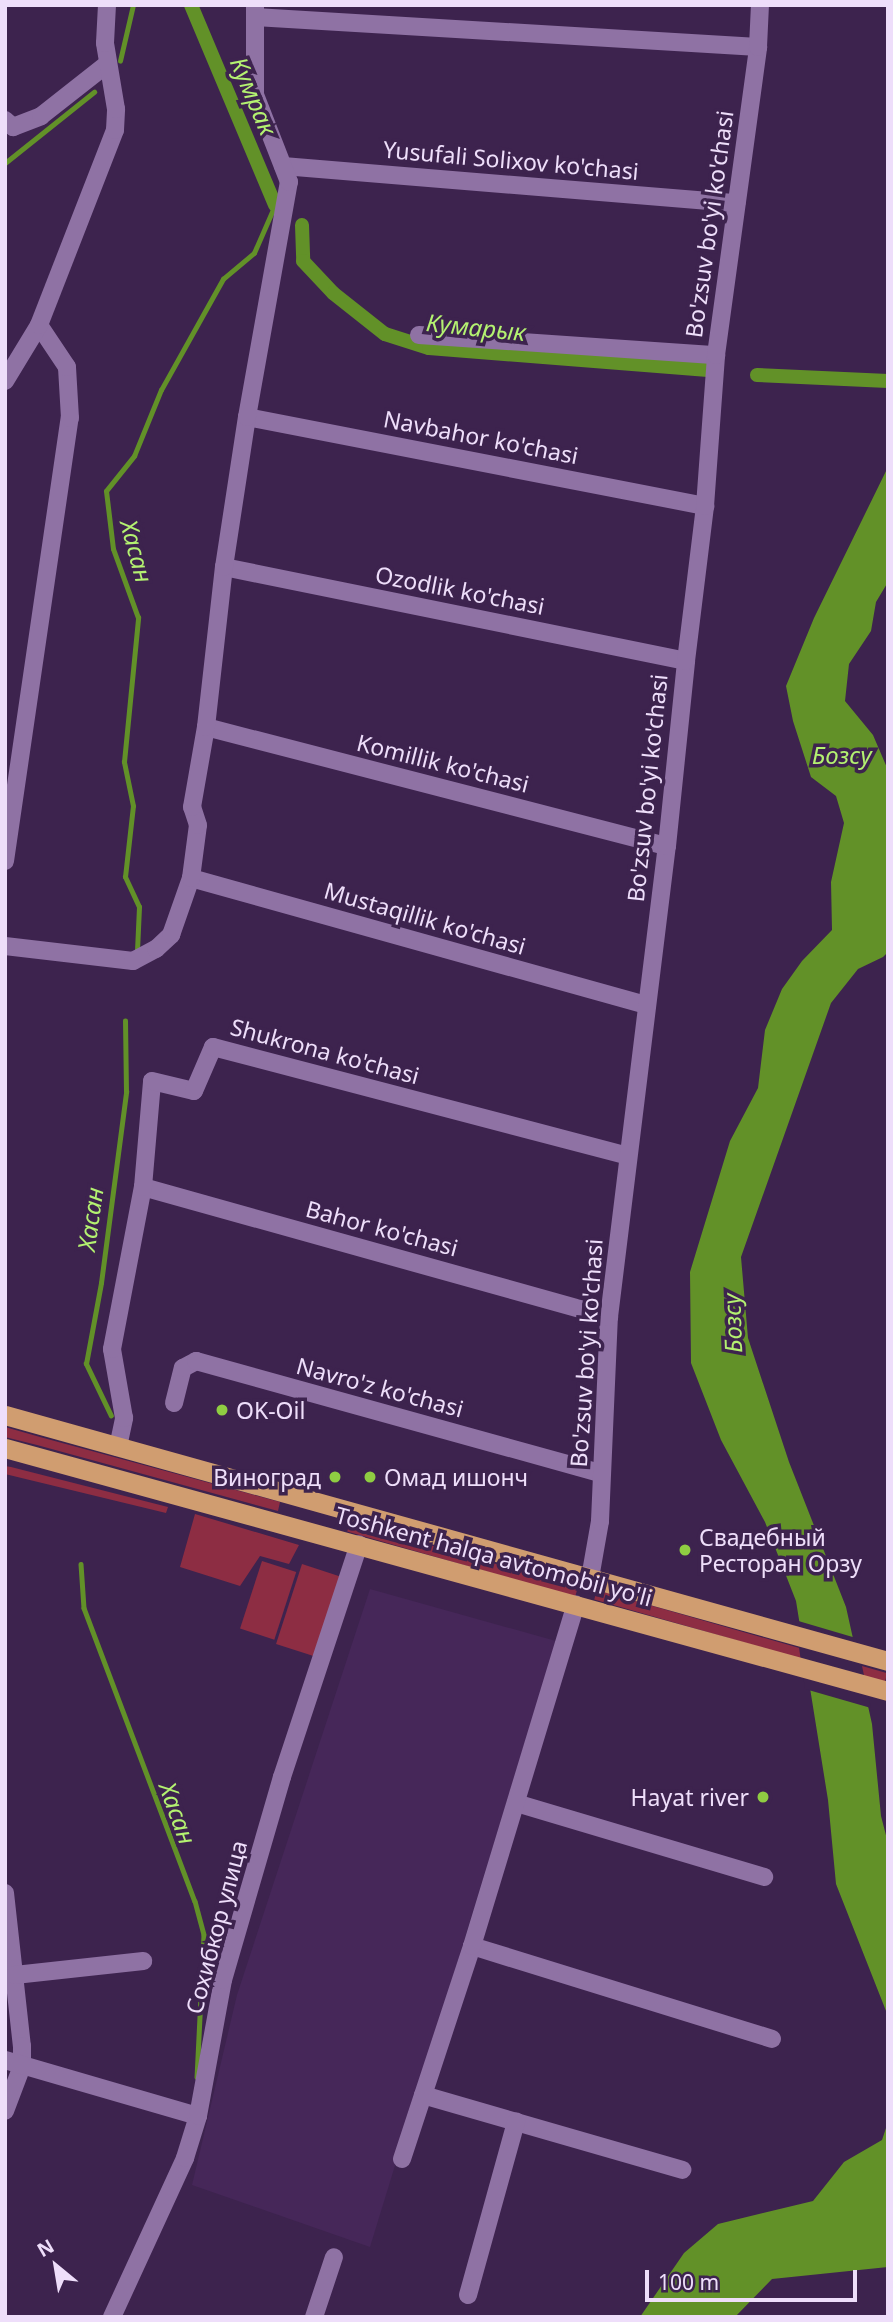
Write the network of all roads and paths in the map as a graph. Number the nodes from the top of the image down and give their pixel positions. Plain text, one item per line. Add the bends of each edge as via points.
1 (107, 5) edge
2 (760, 5) edge
3 (255, 11) edge
4 (758, 47) junction
5 (107, 64) junction
6 (5, 120) edge
7 (283, 166) junction
8 (736, 203) junction
9 (39, 325) junction
10 (419, 335) dead end
11 (716, 355) junction
12 (5, 381) edge
13 (247, 416) junction
14 (705, 506) junction
15 (224, 567) junction
16 (686, 661) junction
17 (206, 727) junction
18 (667, 846) junction
19 (5, 861) edge
20 (191, 878) junction
21 (5, 946) edge
22 (646, 1005) junction
23 (628, 1156) junction
24 (143, 1188) junction
25 (609, 1317) junction
26 (174, 1402) dead end
27 (5, 1416) edge
28 (118, 1447) junction
29 (5, 1448) edge
30 (601, 1473) junction
31 (321, 1503) junction
32 (313, 1532) junction
33 (359, 1544) junction
34 (590, 1577) junction
35 (576, 1604) junction
36 (886, 1661) edge
37 (882, 1690) edge
38 (516, 1803) junction
39 (764, 1877) dead end
40 (5, 1893) edge
41 (472, 1946) junction
42 (143, 1961) dead end
43 (15, 1975) junction
44 (772, 2039) dead end
45 (13, 2063) edge
46 (423, 2095) junction
47 (5, 2111) edge
48 (198, 2116) junction
49 (516, 2122) junction
50 (402, 2159) dead end
51 (682, 2170) dead end
52 (334, 2257) dead end
53 (468, 2295) dead end
54 (112, 2317) edge
55 (314, 2317) edge

1 - 5 street
2 - 4 street, Bo'zsuv bo'yi ko'chasi
3 - 4 street
3 - 7 street via 255,95
4 - 8 street, Bo'zsuv bo'yi ko'chasi
5 - 6 street via 41,116 13,127
5 - 9 street via 115,130
7 - 8 street, Yusufali Solixov ko'chasi
7 - 13 street via 289,182
8 - 11 street, Bo'zsuv bo'yi ko'chasi
9 - 12 street
9 - 19 street via 67,367 70,418
10 - 11 street
11 - 14 street, Bo'zsuv bo'yi ko'chasi
13 - 14 street, Navbahor ko'chasi
13 - 15 street
14 - 16 street, Bo'zsuv bo'yi ko'chasi
15 - 16 street, Ozodlik ko'chasi
15 - 17 street
16 - 18 street, Bo'zsuv bo'yi ko'chasi
17 - 18 street, Komillik ko'chasi
17 - 20 street via 192,807 198,825
18 - 22 street, Bo'zsuv bo'yi ko'chasi
20 - 21 street via 171,935 133,961
20 - 22 street, Mustaqillik ko'chasi
22 - 23 street, Bo'zsuv bo'yi ko'chasi
23 - 24 street, Shukrona ko'chasi via 213,1047 194,1091 152,1082
23 - 25 street, Bo'zsuv bo'yi ko'chasi
24 - 25 street, Bahor ko'chasi
24 - 28 street, Shukrona ko'chasi via 111,1349 124,1418
25 - 30 street, Bo'zsuv bo'yi ko'chasi
26 - 30 street, Navro'z ko'chasi via 183,1368 196,1361
27 - 28 highway, Toshkent halqa avtomobil yo'li
28 - 31 highway, Toshkent halqa avtomobil yo'li
29 - 32 highway, Toshkent halqa avtomobil yo'li
30 - 34 street, Bo'zsuv bo'yi ko'chasi via 600,1521
31 - 32 highway
31 - 34 highway, Toshkent halqa avtomobil yo'li
32 - 33 highway, Toshkent halqa avtomobil yo'li
33 - 35 highway, Toshkent halqa avtomobil yo'li
33 - 48 street, Сохибкор улица via 282,1777 223,1980
34 - 36 highway, Toshkent halqa avtomobil yo'li
35 - 37 highway, Toshkent halqa avtomobil yo'li
35 - 38 street
38 - 39 street
38 - 41 street
40 - 43 street
41 - 44 street
41 - 46 street
42 - 43 street
43 - 45 street
45 - 47 street
45 - 48 street
46 - 49 street
46 - 50 street
48 - 54 street, Сохибкор улица via 167,2203
49 - 51 street
49 - 53 street
52 - 55 street

